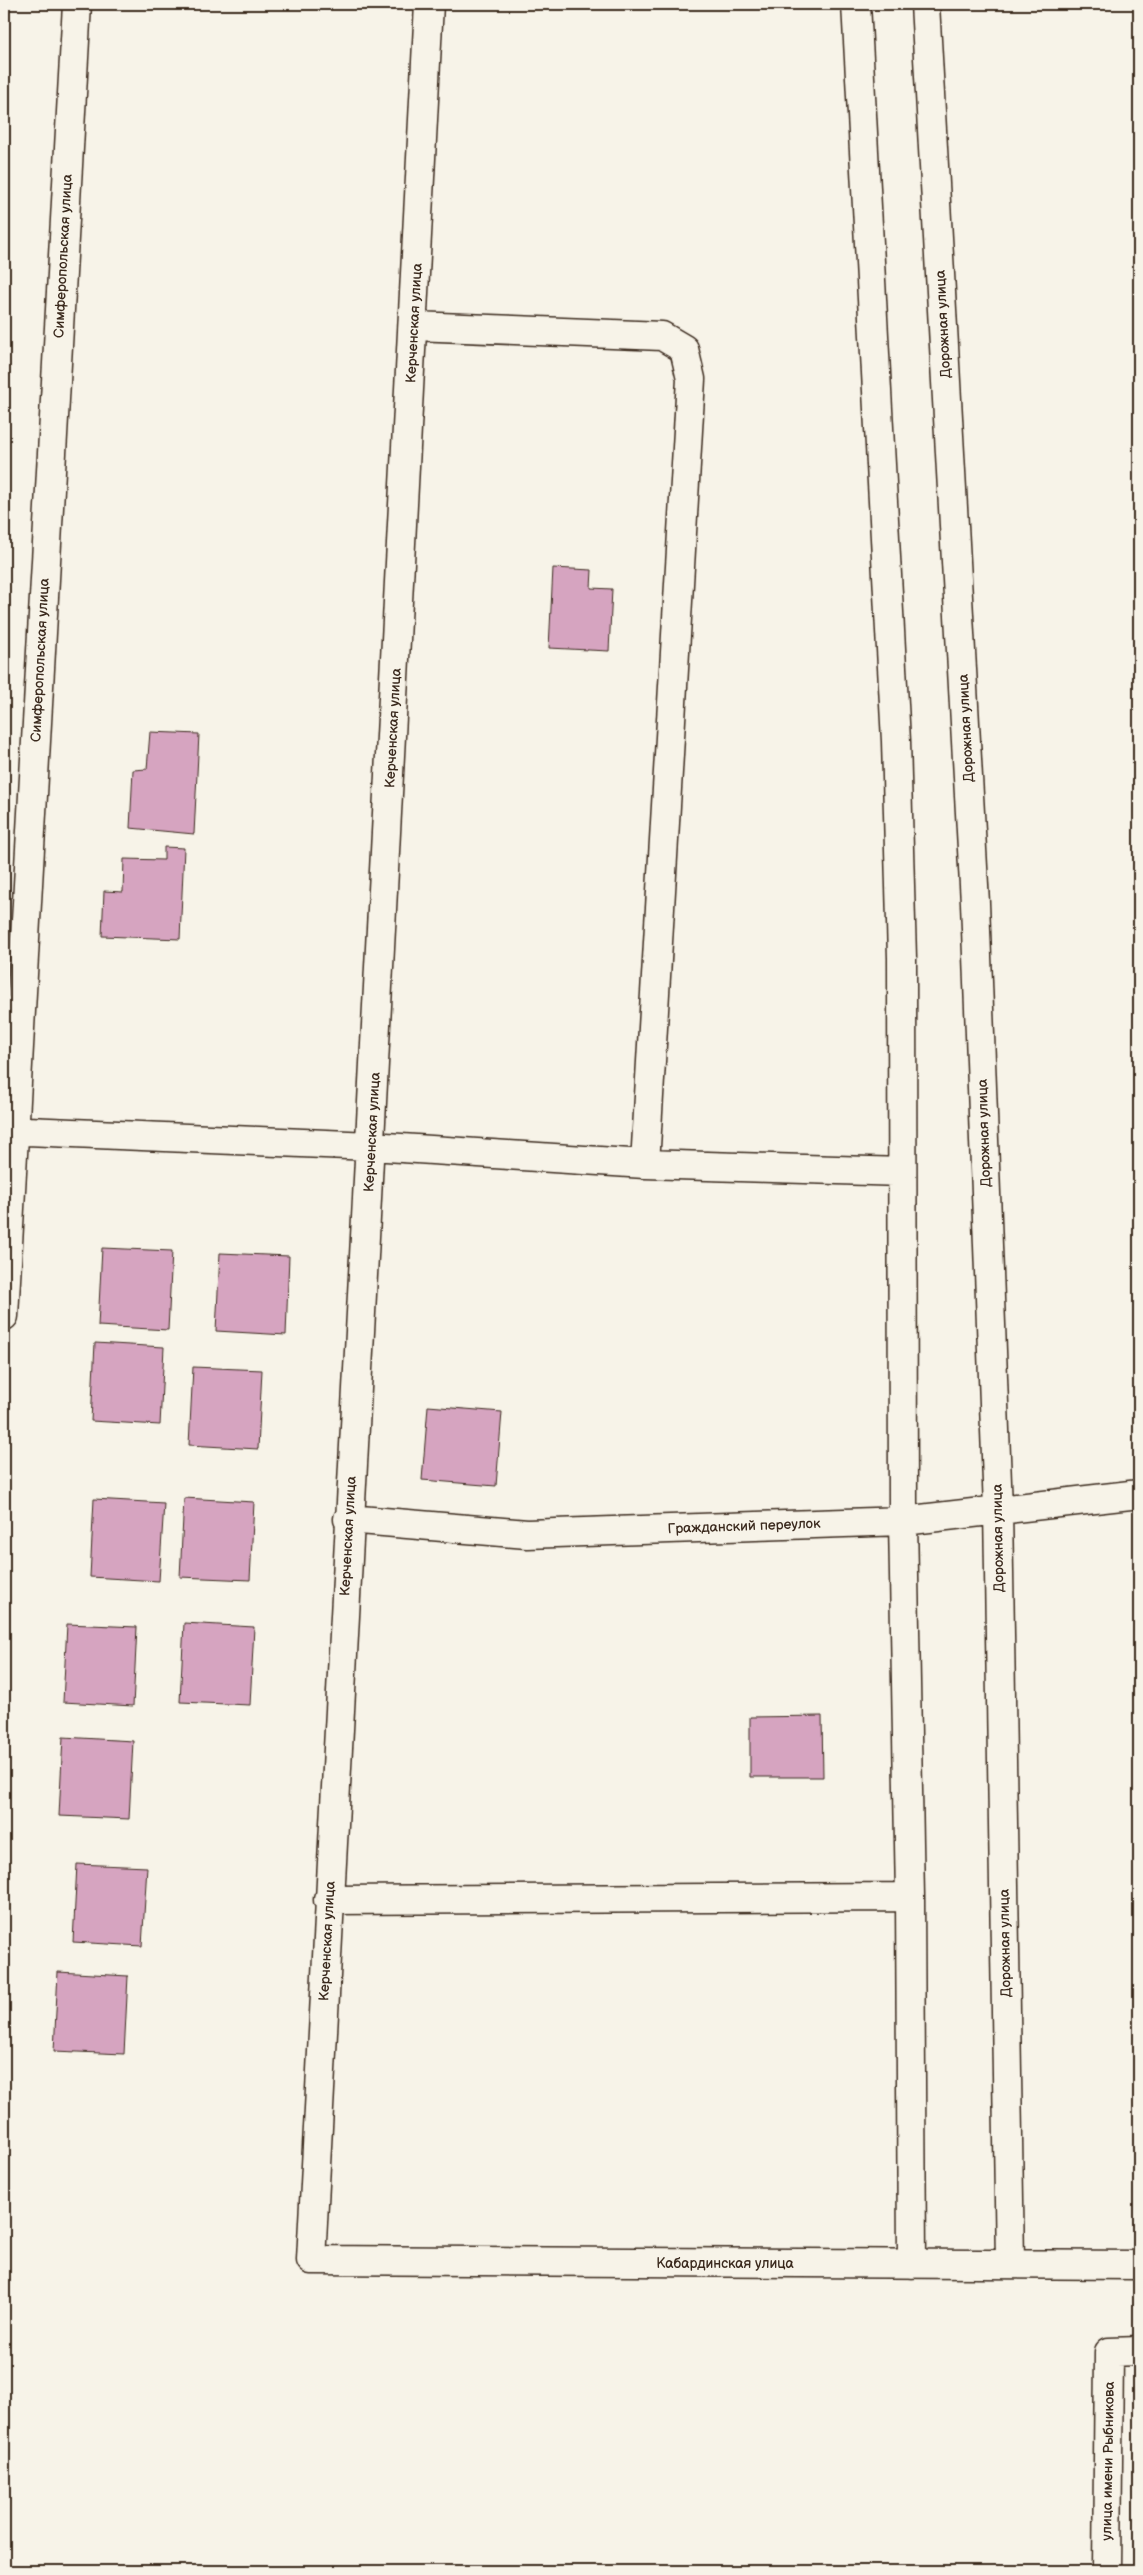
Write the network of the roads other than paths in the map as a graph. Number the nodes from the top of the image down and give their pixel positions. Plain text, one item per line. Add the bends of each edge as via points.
1 (77, 4) edge
2 (429, 4) edge
3 (856, 4) edge
4 (925, 4) edge
5 (414, 326) junction
6 (9, 1130) edge
7 (371, 1146) junction
8 (645, 1164) junction
9 (902, 1172) junction
10 (4, 1316) edge
11 (1139, 1494) edge
12 (998, 1509) junction
13 (348, 1520) junction
14 (903, 1521) junction
15 (910, 1897) junction
16 (328, 1900) junction
17 (311, 2260) joint
18 (1010, 2263) junction
19 (912, 2264) junction
20 (1139, 2265) edge
21 (1139, 2351) edge
22 (1107, 2571) edge

1 - 6 street, Симферопольская улица
2 - 5 street, Керченская улица
3 - 9 street via 896,742 902,958
4 - 12 street, Дорожная улица via 975,903
5 - 7 street, Керченская улица
5 - 8 street via 662,336 684,348 691,378
6 - 7 street
6 - 10 street, Симферопольская улица
7 - 8 street
7 - 13 street, Керченская улица
8 - 9 street
9 - 14 street
11 - 12 street, Гражданский переулок
12 - 14 street, Гражданский переулок
12 - 18 street, Дорожная улица
13 - 14 street, Гражданский переулок via 527,1534
13 - 16 street, Керченская улица
14 - 15 street
15 - 16 street
15 - 19 street
16 - 17 street, Керченская улица
17 - 19 street, Кабардинская улица
18 - 19 street, Кабардинская улица
18 - 20 street, Кабардинская улица
21 - 22 street, улица имени Рыбникова via 1109,2352

